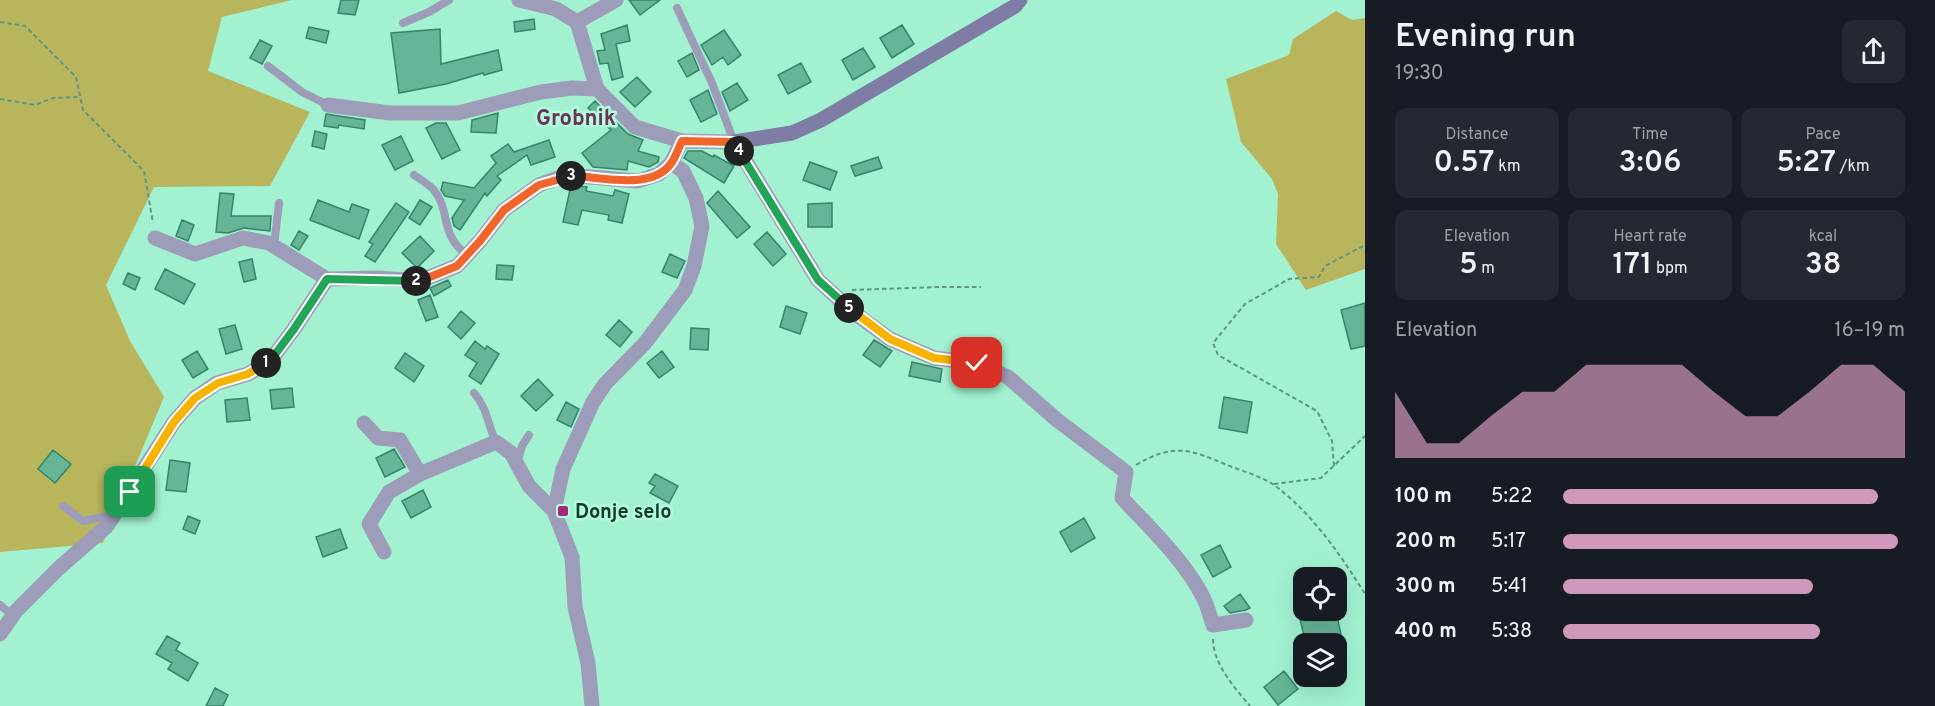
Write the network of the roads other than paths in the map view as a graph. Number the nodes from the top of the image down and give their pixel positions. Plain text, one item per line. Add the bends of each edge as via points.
1 (448, 0) edge
2 (519, 0) edge
3 (616, 0) edge
4 (1020, 0) edge
5 (677, 8) dead end
6 (577, 22) junction
7 (403, 23) dead end
8 (268, 66) dead end
9 (597, 89) junction
10 (328, 105) joint
11 (682, 141) junction
12 (734, 142) junction
13 (671, 163) junction
14 (414, 175) dead end
15 (279, 203) dead end
16 (155, 238) road end
17 (274, 246) junction
18 (467, 255) junction
19 (327, 279) junction
20 (474, 393) dead end
21 (364, 423) dead end
22 (529, 435) dead end
23 (496, 442) junction
24 (517, 464) junction
25 (420, 474) junction
26 (63, 506) dead end
27 (554, 511) junction
28 (114, 515) junction
29 (384, 552) dead end
30 (0, 605) edge
31 (13, 616) junction
32 (1246, 620) dead end
33 (0, 634) edge
34 (592, 706) edge

1 - 7 lane
2 - 6 street via 556,9
3 - 6 street
4 - 12 main road via 821,120 792,133
5 - 12 lane
6 - 9 street
8 - 10 lane via 302,92
9 - 10 street via 541,92 458,113 390,113
9 - 11 street via 635,127
11 - 12 street
11 - 13 street
12 - 32 street via 818,280 890,339 934,358 977,363 1008,377 1126,472 1122,498 1193,581 1213,625
13 - 18 street via 659,174 638,181 566,176 539,185 504,210
13 - 27 street via 683,171 696,198 702,226 694,266 685,290 593,402 564,469
14 - 18 lane via 433,189 450,237
15 - 17 lane
16 - 17 street via 195,254 243,238
17 - 19 street
18 - 19 street via 457,266 420,281
19 - 28 street via 270,361 248,374 218,383 195,398 174,422
20 - 23 lane via 483,403
21 - 25 street via 378,438 400,440
22 - 24 lane
23 - 24 street via 511,453
23 - 25 street
24 - 27 street via 529,486
25 - 29 street via 389,492 369,524
26 - 28 lane via 83,521
27 - 34 street via 572,557 575,607 588,663
28 - 31 street
30 - 31 lane
31 - 33 street

